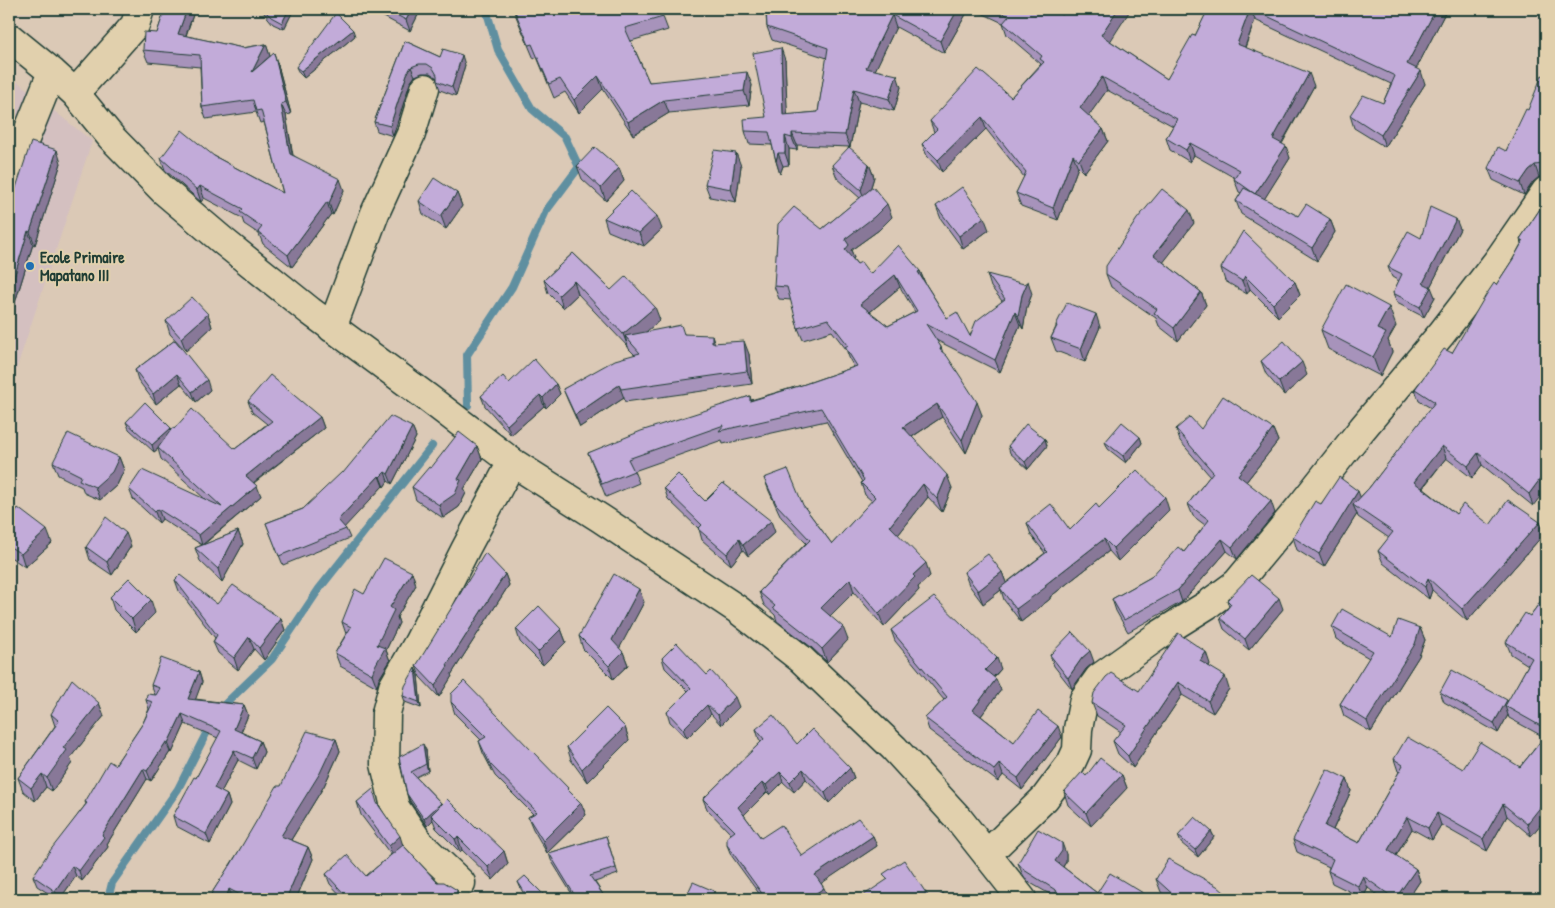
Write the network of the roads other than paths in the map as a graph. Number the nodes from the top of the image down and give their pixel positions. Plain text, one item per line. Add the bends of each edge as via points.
1 (140, 9) edge
2 (9, 37) edge
3 (52, 72) junction
4 (425, 88) dead end
5 (75, 93) junction
6 (9, 185) edge
7 (1546, 191) edge
8 (332, 328) junction
9 (512, 462) junction
10 (987, 854) junction
11 (461, 883) dead end
12 (1022, 899) edge

1 - 5 street via 135,25
2 - 3 street
3 - 5 street
3 - 6 street
4 - 8 street via 412,134 375,213
5 - 8 street via 111,137 163,190
7 - 10 street via 1500,259 1442,333 1237,583 1098,678 1084,699 1077,750 1072,763 1045,798
8 - 9 street
9 - 10 street via 737,609 801,659 894,748
9 - 11 street via 393,686 386,713 385,764 395,807 420,844
10 - 12 street

